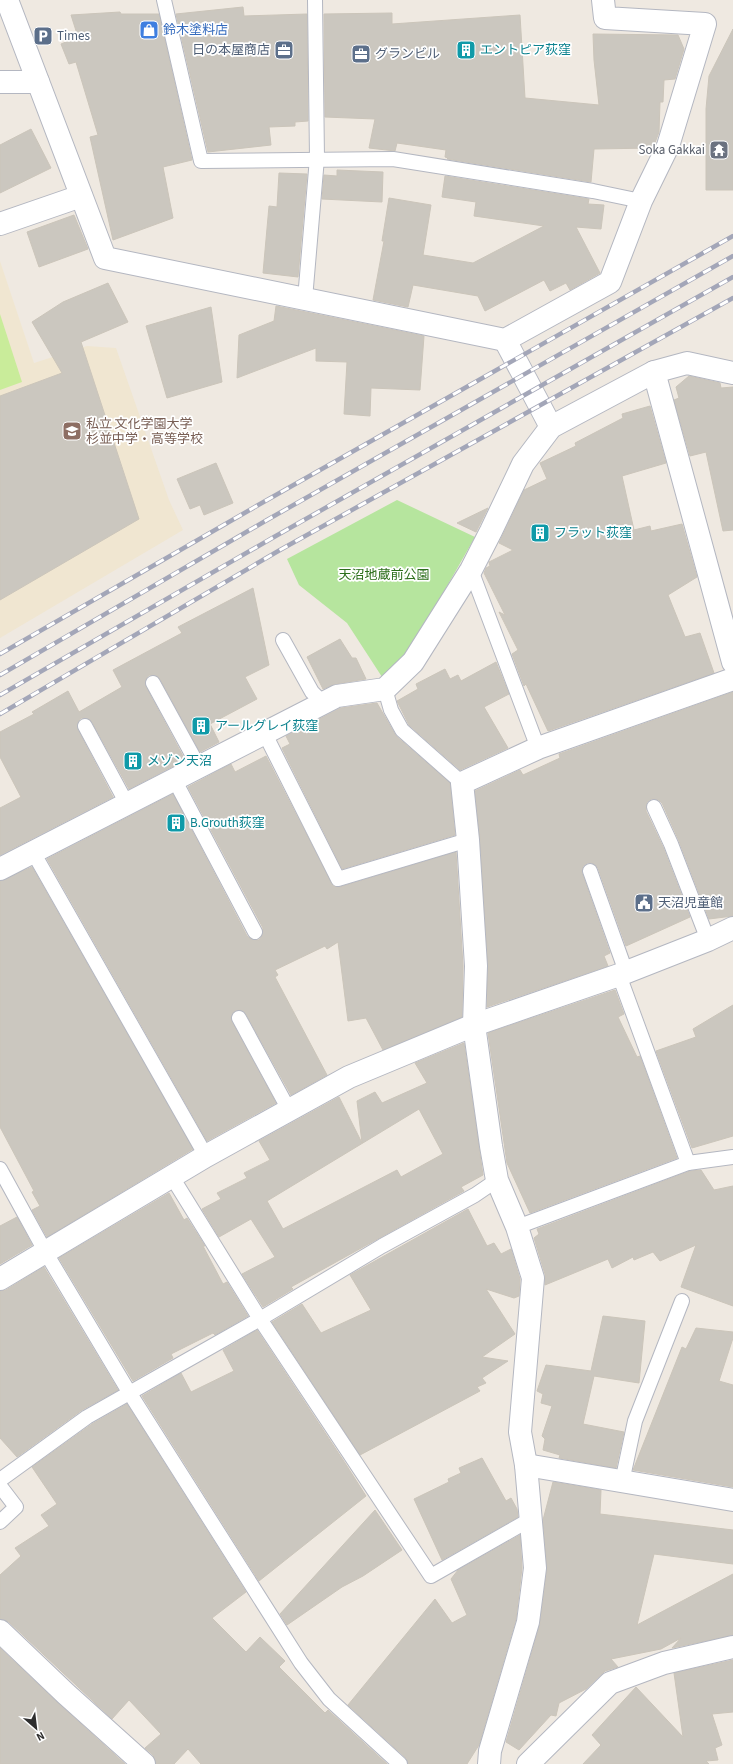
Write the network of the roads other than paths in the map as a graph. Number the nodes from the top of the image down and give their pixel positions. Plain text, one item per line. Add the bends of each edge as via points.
1 (7, 0) edge
2 (164, 0) edge
3 (314, 0) edge
4 (603, 0) edge
5 (0, 82) edge
6 (38, 82) junction
7 (317, 158) junction
8 (81, 196) junction
9 (641, 201) junction
10 (0, 224) edge
11 (305, 299) junction
12 (505, 340) junction
13 (654, 372) junction
14 (733, 373) edge
15 (551, 427) junction
16 (471, 570) junction
17 (283, 640) dead end
18 (733, 662) edge
19 (733, 679) edge
20 (153, 683) dead end
21 (385, 689) junction
22 (323, 703) junction
23 (86, 726) dead end
24 (265, 734) junction
25 (538, 748) junction
26 (199, 767) junction
27 (174, 780) junction
28 (462, 783) junction
29 (127, 804) junction
30 (654, 807) dead end
31 (468, 840) junction
32 (33, 852) junction
33 (0, 869) edge
34 (590, 871) dead end
35 (733, 928) edge
36 (255, 932) dead end
37 (708, 940) junction
38 (623, 973) junction
39 (239, 1018) dead end
40 (474, 1025) junction
41 (289, 1110) junction
42 (206, 1156) junction
43 (733, 1157) edge
44 (688, 1162) junction
45 (0, 1169) edge
46 (172, 1177) junction
47 (497, 1180) junction
48 (517, 1227) junction
49 (46, 1253) junction
50 (0, 1279) edge
51 (682, 1301) dead end
52 (260, 1319) junction
53 (129, 1392) junction
54 (526, 1465) junction
55 (0, 1480) edge
56 (622, 1482) junction
57 (0, 1486) edge
58 (733, 1500) edge
59 (531, 1519) junction
60 (0, 1522) edge
61 (0, 1631) edge
62 (733, 1647) edge
63 (144, 1764) edge
64 (400, 1764) edge
65 (489, 1764) edge
66 (528, 1764) edge

1 - 6 street
2 - 7 lane via 200,161
3 - 7 lane
4 - 9 street via 605,18 705,24 668,146
5 - 6 street
6 - 8 street
7 - 9 lane via 393,159 594,191
7 - 11 lane
8 - 10 street
8 - 11 street via 105,258
9 - 12 street via 610,282
11 - 12 street
12 - 15 street
13 - 14 street via 687,363
13 - 15 street
13 - 18 street
15 - 16 street via 523,464
16 - 21 street via 413,662
16 - 25 lane
17 - 22 lane via 312,692
19 - 25 street
20 - 26 lane
21 - 22 street via 337,696
21 - 28 lane via 391,710 402,730
22 - 24 street
23 - 29 lane
24 - 26 street
24 - 31 lane via 338,879
25 - 28 street
26 - 27 street
27 - 29 street
27 - 36 lane
28 - 31 street
29 - 32 street
30 - 37 lane
31 - 40 street via 476,966
32 - 33 street
32 - 42 lane
34 - 38 lane
35 - 37 street
37 - 38 street
38 - 40 street
38 - 44 lane
39 - 41 lane
40 - 41 street via 349,1077
40 - 47 street
41 - 42 street
42 - 46 street
43 - 44 lane
44 - 48 lane
45 - 49 lane
46 - 49 street
46 - 52 lane
47 - 48 street
47 - 52 lane
48 - 54 street via 533,1278 520,1432
49 - 50 street
49 - 53 lane
51 - 56 lane via 635,1421
52 - 53 lane
52 - 59 lane via 431,1576
53 - 55 lane via 87,1417
53 - 64 lane via 301,1663 329,1699
54 - 56 street
54 - 59 street
56 - 58 street
57 - 60 lane via 16,1507
59 - 65 street via 535,1568 528,1622 490,1751
61 - 63 street
62 - 66 street via 664,1663 610,1684

